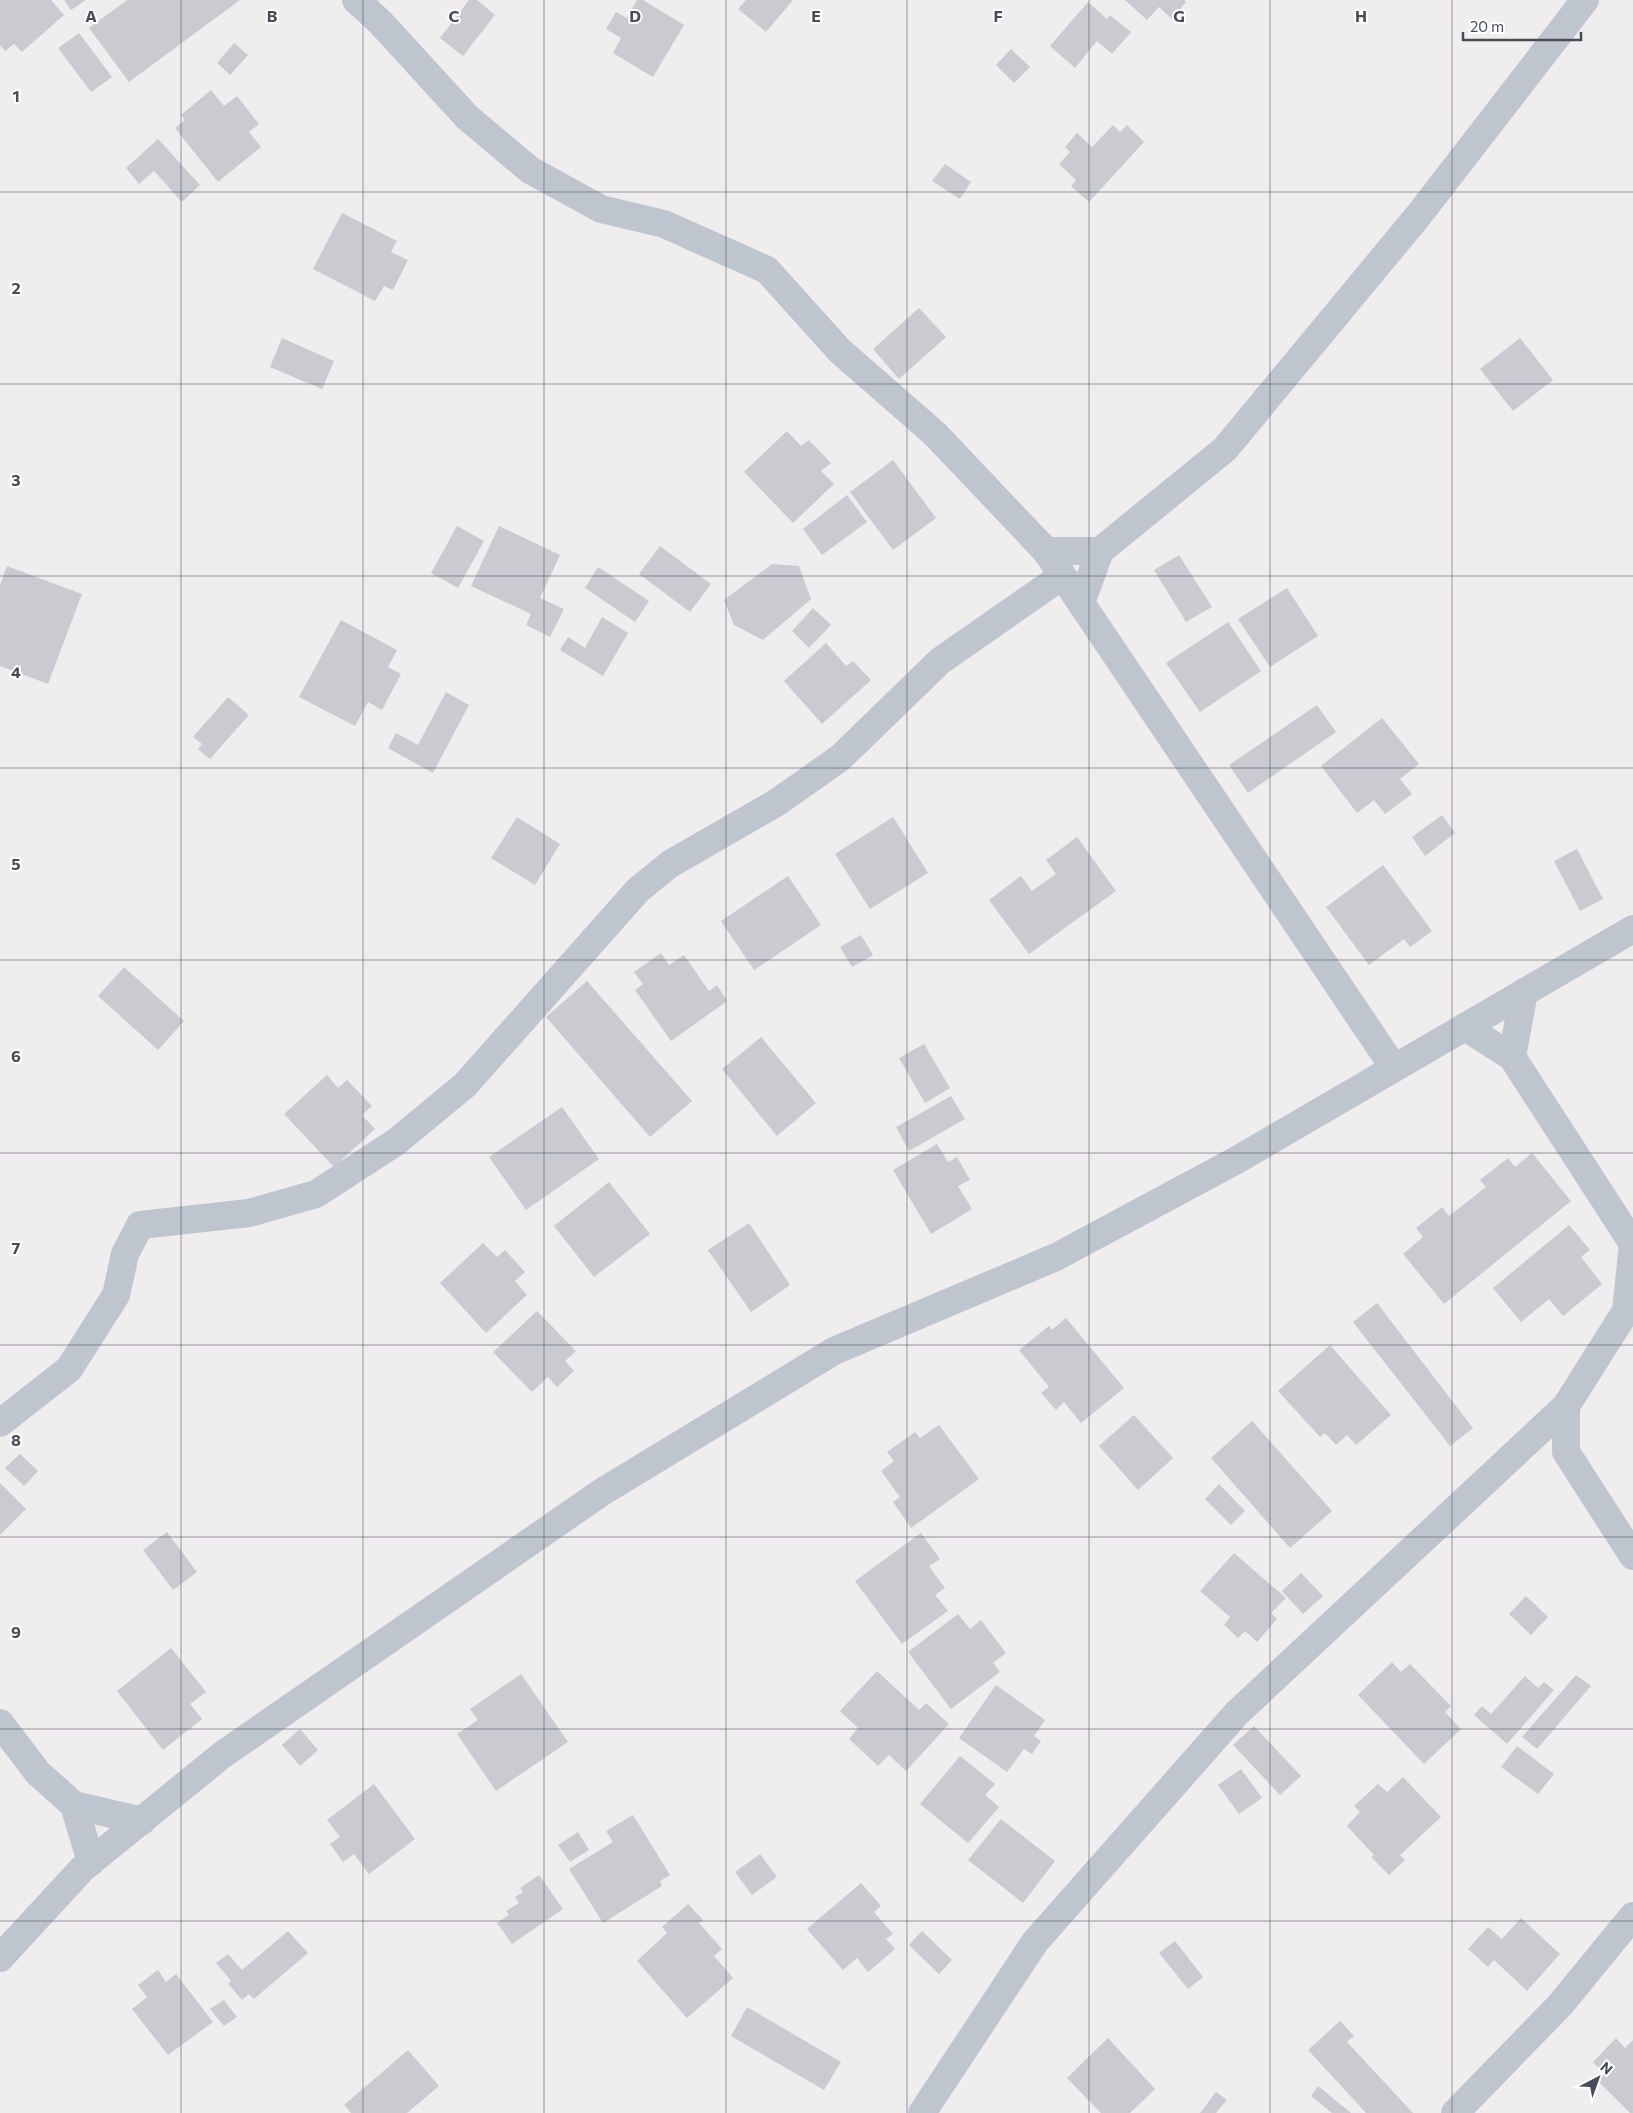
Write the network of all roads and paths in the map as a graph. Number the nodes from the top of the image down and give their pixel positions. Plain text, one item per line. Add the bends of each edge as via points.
1 (356, 0) edge
2 (1585, 0) edge
3 (1046, 551) junction
4 (1100, 551) junction
5 (1062, 576) junction
6 (1081, 603) junction
7 (1633, 929) edge
8 (1524, 992) junction
9 (1465, 1027) junction
10 (1512, 1057) junction
11 (1394, 1068) junction
12 (1566, 1406) junction
13 (0, 1423) edge
14 (1529, 1440) junction
15 (1566, 1452) junction
16 (1633, 1556) edge
17 (0, 1723) edge
18 (74, 1805) junction
19 (142, 1821) junction
20 (91, 1862) junction
21 (1633, 1916) edge
22 (0, 1958) edge
23 (922, 2113) edge
24 (1455, 2113) edge

1 - 3 street via 467,117 530,170 601,209 664,224 767,270 840,351 935,434
2 - 4 street via 1418,216 1224,449
3 - 4 street
3 - 5 street
4 - 6 street
5 - 6 street
5 - 13 street via 940,661 840,758 776,803 670,864 638,890 465,1085 396,1142 316,1194 249,1213 140,1225 125,1254 116,1295 69,1369
6 - 11 street
7 - 8 street
8 - 9 street
8 - 10 street
9 - 10 street
9 - 11 street
10 - 12 street via 1633,1244 1626,1311
11 - 19 street via 1234,1161 1056,1257 834,1351 594,1498 222,1754
12 - 14 street
12 - 15 street
14 - 15 street
14 - 23 street via 1237,1713 1035,1942
15 - 16 street
17 - 18 street via 38,1773
18 - 19 street
18 - 20 street
19 - 20 street
20 - 22 street
21 - 24 street via 1560,2005

